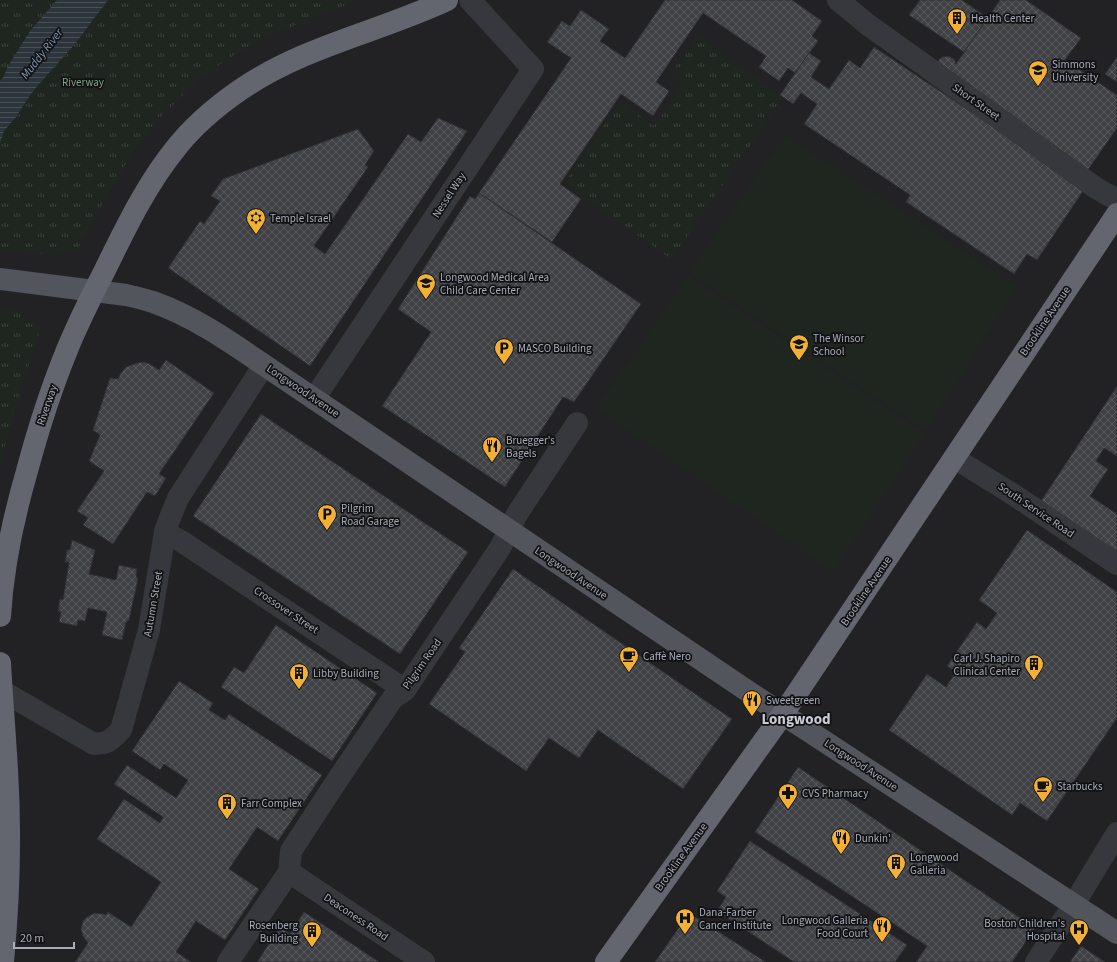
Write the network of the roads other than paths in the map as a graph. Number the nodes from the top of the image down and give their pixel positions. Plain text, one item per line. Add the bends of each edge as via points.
1 (447, 0) edge
2 (470, 0) edge
3 (838, 0) edge
4 (862, 8) edge
5 (1117, 200) edge
6 (1117, 214) edge
7 (0, 279) edge
8 (94, 291) junction
9 (264, 365) junction
10 (314, 399) junction
11 (577, 422) dead end
12 (954, 458) junction
13 (509, 530) junction
14 (165, 532) junction
15 (1117, 564) edge
16 (0, 616) edge
17 (0, 663) edge
18 (405, 690) junction
19 (2, 691) junction
20 (783, 714) junction
21 (1117, 833) edge
22 (288, 872) junction
23 (1074, 904) junction
24 (1117, 933) edge
25 (3, 962) edge
26 (228, 962) edge
27 (424, 962) edge
28 (606, 962) edge
29 (1036, 962) edge

1 - 8 highway, Riverway via 282,64 238,91 211,112 168,158 130,219
2 - 10 street, Nessel Way via 533,68
3 - 4 street, Short Street
4 - 5 street, Short Street via 873,29 1096,188
6 - 12 highway, Brookline Avenue
7 - 8 main road, Longwood Avenue
8 - 9 main road, Longwood Avenue via 142,298 164,306 202,324
8 - 16 highway, Riverway via 66,353 30,460 12,527 3,577
9 - 10 main road, Longwood Avenue
9 - 14 street, Autumn Street via 178,498
10 - 13 main road, Longwood Avenue
11 - 13 street, Pilgrim Road
12 - 15 street, South Service Road
12 - 20 highway, Brookline Avenue
13 - 18 street, Pilgrim Road via 500,548
13 - 20 main road, Longwood Avenue
14 - 18 street, Crossover Street
14 - 19 street, Autumn Street via 149,630 121,730 114,737 106,743 94,744
17 - 19 highway
18 - 22 street, Pilgrim Road via 393,698 291,851
19 - 25 highway via 8,771 9,833
20 - 23 main road, Longwood Avenue
20 - 28 highway, Brookline Avenue
21 - 23 street
22 - 26 street, Pilgrim Road
22 - 27 street, Deaconess Road
23 - 24 main road, Longwood Avenue
23 - 29 street

